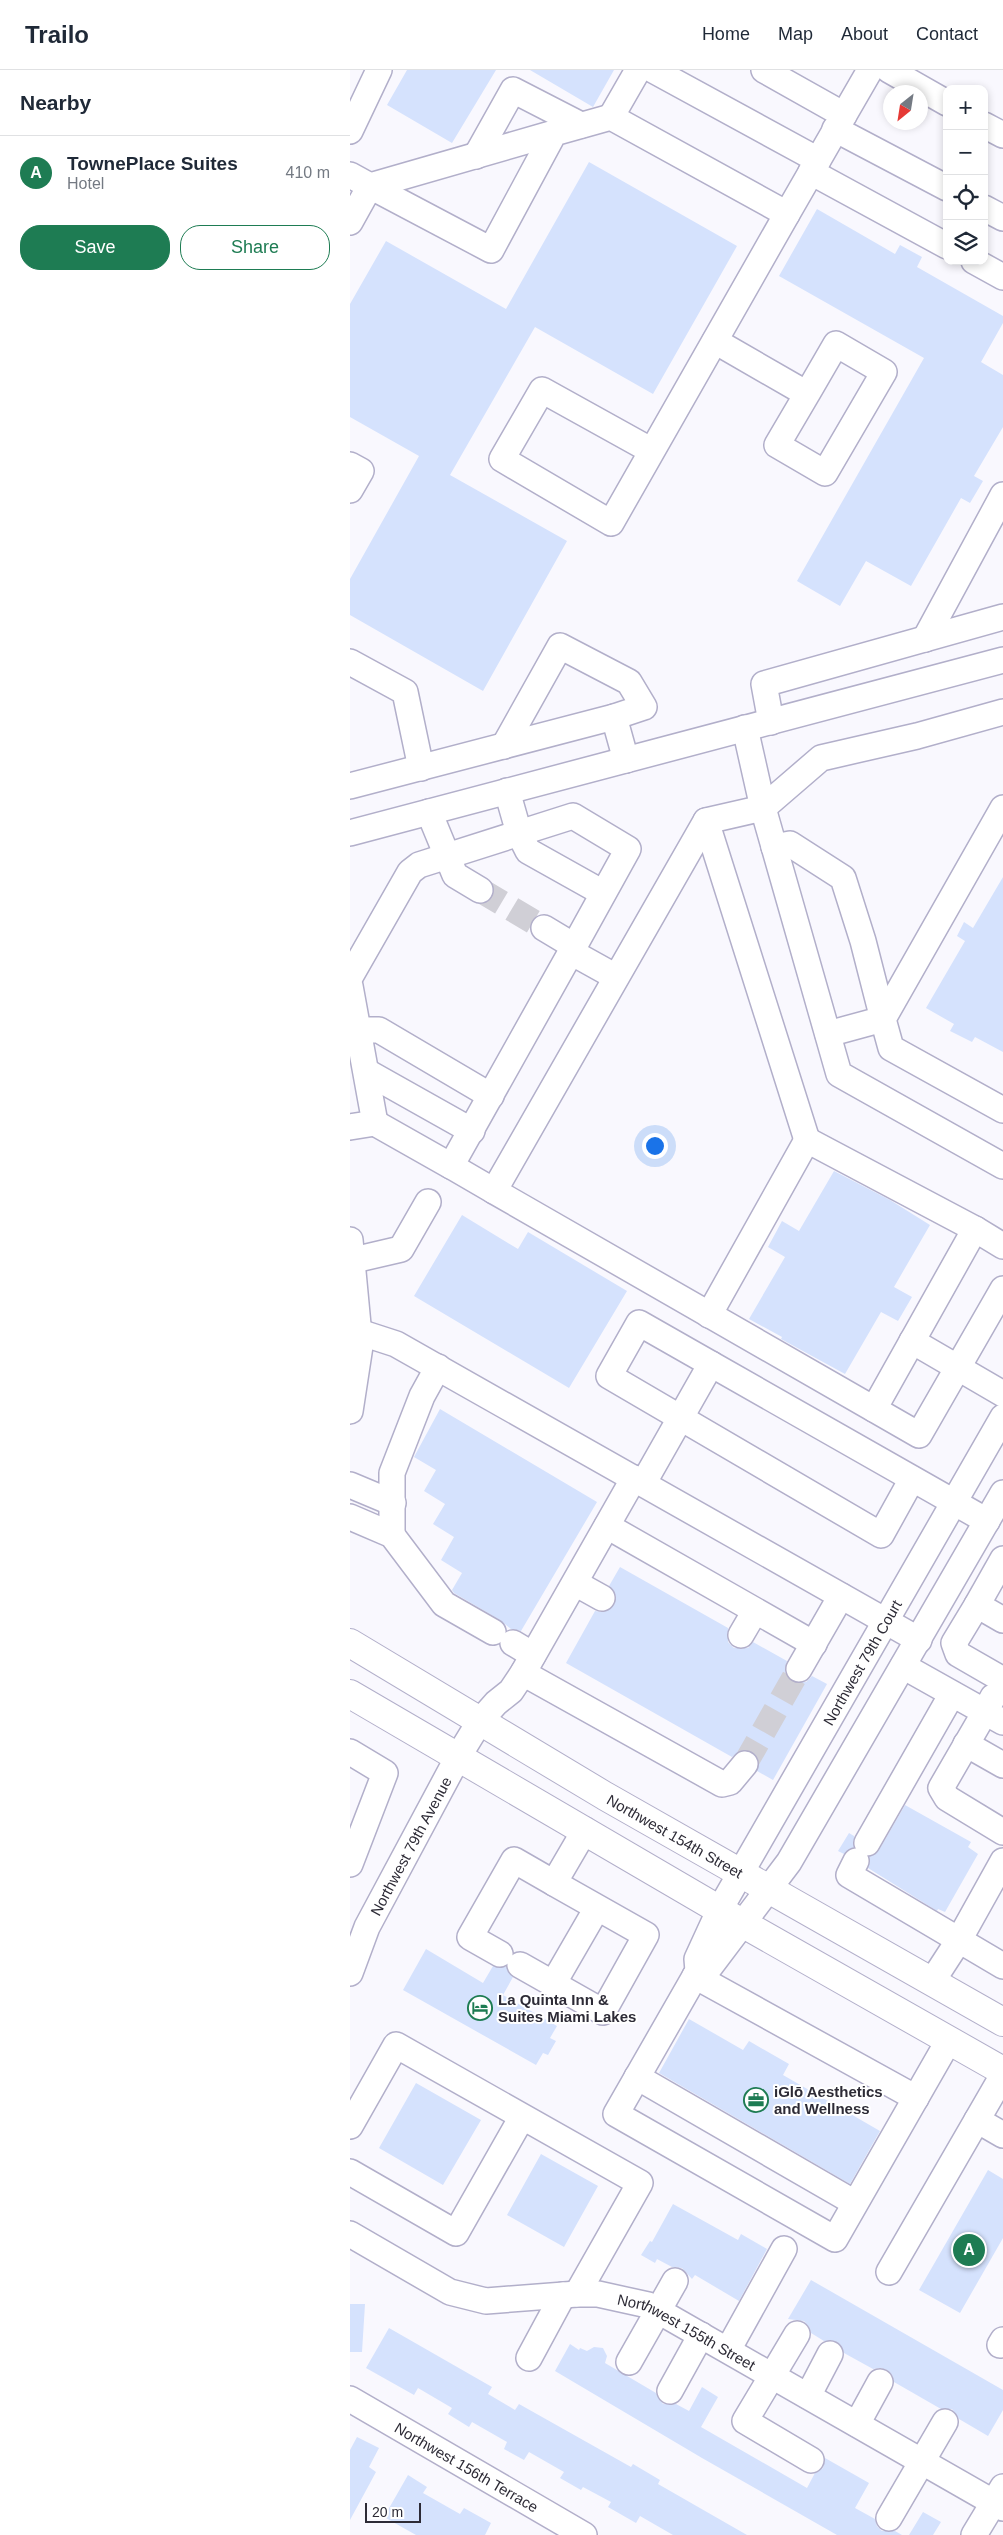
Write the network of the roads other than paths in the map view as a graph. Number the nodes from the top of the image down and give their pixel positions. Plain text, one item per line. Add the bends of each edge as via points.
1 (379, 70) edge
2 (638, 70) edge
3 (653, 70) edge
4 (764, 70) edge
5 (870, 70) edge
6 (889, 70) edge
7 (943, 101) edge
8 (611, 117) junction
9 (840, 122) junction
10 (581, 125) junction
11 (988, 127) edge
12 (350, 131) edge
13 (554, 133) junction
14 (1003, 136) edge
15 (476, 156) junction
16 (815, 166) junction
17 (360, 180) edge
18 (943, 186) edge
19 (988, 210) edge
20 (787, 214) junction
21 (1003, 218) edge
22 (350, 222) edge
23 (943, 244) edge
24 (981, 265) edge
25 (1003, 277) edge
26 (715, 341) junction
27 (807, 394) junction
28 (652, 451) junction
29 (350, 465) edge
30 (350, 490) edge
31 (1003, 495) edge
32 (1003, 617) edge
33 (924, 639) junction
34 (1003, 660) edge
35 (350, 662) edge
36 (1003, 712) edge
37 (614, 717) junction
38 (771, 722) junction
39 (745, 728) junction
40 (504, 746) junction
41 (626, 760) junction
42 (421, 768) junction
43 (350, 786) edge
44 (508, 791) junction
45 (763, 808) junction
46 (1003, 808) edge
47 (429, 812) junction
48 (706, 821) junction
49 (350, 833) edge
50 (519, 833) junction
51 (774, 847) junction
52 (450, 866) junction
53 (480, 890) tunnel mouth
54 (603, 893) junction
55 (544, 928) tunnel mouth
56 (572, 949) junction
57 (350, 978) edge
58 (616, 978) junction
59 (350, 986) edge
60 (883, 1019) junction
61 (359, 1030) junction
62 (828, 1034) junction
63 (367, 1072) junction
64 (491, 1096) junction
65 (1003, 1110) edge
66 (375, 1123) junction
67 (350, 1127) edge
68 (472, 1131) junction
69 (807, 1140) junction
70 (451, 1166) junction
71 (1003, 1166) edge
72 (494, 1191) junction
73 (428, 1202) dead end
74 (975, 1229) junction
75 (1003, 1246) edge
76 (352, 1250) edge
77 (1003, 1289) edge
78 (709, 1315) junction
79 (359, 1332) junction
80 (912, 1341) junction
81 (711, 1364) junction
82 (438, 1367) junction
83 (958, 1368) junction
84 (1003, 1394) edge
85 (874, 1409) junction
86 (350, 1411) edge
87 (1003, 1416) edge
88 (680, 1418) junction
89 (912, 1479) junction
90 (639, 1480) junction
91 (350, 1485) edge
92 (1003, 1493) edge
93 (953, 1502) junction
94 (392, 1503) junction
95 (350, 1518) edge
96 (607, 1526) junction
97 (991, 1529) edge
98 (392, 1535) junction
99 (1003, 1558) edge
100 (578, 1577) junction
101 (605, 1593) dead end
102 (841, 1596) junction
103 (977, 1605) junction
104 (755, 1611) junction
105 (1003, 1620) edge
106 (885, 1621) junction
107 (741, 1635) dead end
108 (919, 1640) junction
109 (350, 1643) edge
110 (814, 1644) junction
111 (515, 1651) junction
112 (903, 1666) junction
113 (799, 1668) tunnel mouth
114 (1003, 1680) edge
115 (350, 1694) edge
116 (952, 1694) junction
117 (994, 1717) edge
118 (480, 1721) junction
119 (966, 1744) junction
120 (350, 1752) edge
121 (458, 1757) junction
122 (744, 1764) tunnel mouth
123 (1003, 1765) edge
124 (584, 1830) junction
125 (1003, 1832) edge
126 (1003, 1861) edge
127 (350, 1864) edge
128 (740, 1874) junction
129 (554, 1883) junction
130 (768, 1890) junction
131 (597, 1908) junction
132 (720, 1909) junction
133 (742, 1923) junction
134 (959, 1940) junction
135 (1003, 1966) edge
136 (350, 1973) edge
137 (697, 1973) junction
138 (933, 1980) junction
139 (553, 1984) junction
140 (1003, 2022) edge
141 (949, 2040) junction
142 (1003, 2073) edge
143 (638, 2077) junction
144 (916, 2098) junction
145 (353, 2114) edge
146 (522, 2117) junction
147 (977, 2120) junction
148 (1003, 2135) edge
149 (350, 2172) edge
150 (855, 2203) junction
151 (350, 2234) edge
152 (784, 2249) dead end
153 (890, 2272) dead end
154 (675, 2281) dead end
155 (570, 2294) junction
156 (658, 2310) junction
157 (797, 2334) dead end
158 (702, 2335) junction
159 (728, 2350) junction
160 (830, 2354) dead end
161 (529, 2358) dead end
162 (629, 2362) dead end
163 (772, 2376) junction
164 (880, 2382) dead end
165 (670, 2391) dead end
166 (808, 2396) junction
167 (350, 2399) edge
168 (945, 2422) dead end
169 (857, 2424) junction
170 (811, 2460) dead end
171 (923, 2462) junction
172 (1000, 2499) edge
173 (889, 2518) dead end
174 (584, 2535) edge
175 (974, 2535) edge

1 - 12 street
2 - 8 street
3 - 16 street
4 - 9 street
5 - 9 street
6 - 7 street
8 - 10 street
8 - 20 street
9 - 16 street
9 - 18 street
10 - 13 street
10 - 15 street via 513,90
11 - 14 street
13 - 15 street
13 - 17 street via 491,250
15 - 17 street
16 - 20 street
16 - 23 street
17 - 22 street
19 - 21 street
20 - 26 street
24 - 25 street
26 - 27 street
26 - 28 street
27 - 27 street via 777,445 825,473 884,372 836,344
28 - 28 street via 611,523 502,459 542,390
29 - 30 street via 361,472
31 - 33 street
32 - 33 street
33 - 38 street via 764,684
34 - 38 street
35 - 42 street via 405,692
36 - 45 street via 821,758
37 - 40 street
37 - 40 street via 644,707 629,682 560,646
37 - 41 street
38 - 39 street
39 - 41 street
39 - 45 street
40 - 42 street
41 - 44 street
42 - 43 street
44 - 47 street
44 - 50 street
45 - 48 street
45 - 51 street
46 - 60 street
47 - 49 street
47 - 52 street
48 - 58 street
48 - 69 street
50 - 52 street
50 - 54 street via 528,851
50 - 54 street via 573,816 628,849
51 - 60 street via 790,844 843,878
51 - 62 street
52 - 53 street
52 - 57 street via 419,864 410,872
54 - 56 street
55 - 56 street
56 - 58 street
56 - 64 street
58 - 72 street
59 - 61 street
60 - 62 street
60 - 65 street via 891,1048
61 - 63 street
61 - 64 street via 379,1030
62 - 71 street via 839,1074
63 - 66 street
63 - 68 street
64 - 68 street
66 - 67 street
66 - 70 street
68 - 70 street
69 - 74 street
69 - 78 street
70 - 72 street
72 - 78 street
73 - 76 street via 401,1249
74 - 75 street
74 - 80 street
76 - 79 street
77 - 83 street
78 - 85 street
79 - 82 street via 396,1344
79 - 86 street via 360,1346
80 - 83 street
80 - 85 street
81 - 88 street, Northwest 79th Avenue
81 - 88 street via 639,1322 609,1376
81 - 89 street
82 - 90 street
82 - 94 street via 422,1396 392,1473
83 - 84 street
83 - 85 street via 919,1435
87 - 93 street, Northwest 79th Court
88 - 89 street via 881,1535
88 - 90 street, Northwest 79th Avenue
89 - 93 street
90 - 96 street, Northwest 79th Avenue
90 - 102 street
91 - 94 street
92 - 97 street
93 - 97 street
93 - 106 street, Northwest 79th Court
94 - 98 street
95 - 98 street
96 - 100 street, Northwest 79th Avenue
96 - 104 street
97 - 108 street
98 - 111 street via 444,1604
99 - 103 street
100 - 101 street
100 - 111 street, Northwest 79th Avenue
102 - 106 street
102 - 110 street
103 - 105 street
103 - 114 street via 954,1643 958,1654
104 - 107 street
104 - 110 street
106 - 108 street
106 - 128 street, Northwest 79th Court
108 - 112 street
109 - 118 main road, Northwest 154th Street
110 - 113 street
111 - 118 street, Northwest 79th Avenue via 511,1691
111 - 122 street via 722,1784 730,1782
112 - 116 street
112 - 130 street via 789,1862
114 - 117 street
115 - 121 main road
116 - 117 street
116 - 134 street via 849,1875
117 - 119 street
118 - 121 street, Northwest 79th Avenue
118 - 128 main road, Northwest 154th Street
119 - 123 street
119 - 125 street via 943,1782 943,1794
120 - 127 street via 384,1773
121 - 124 main road
121 - 136 street, Northwest 79th Avenue via 367,1927
124 - 129 street
124 - 132 main road
126 - 134 street
128 - 130 main road, Northwest 154th Street
128 - 132 street, Northwest 79th Court
129 - 131 street
129 - 139 street via 514,1860 470,1936
130 - 133 street
130 - 138 main road, Northwest 154th Street
131 - 139 street
131 - 139 street via 646,1936 603,2012
132 - 133 main road
132 - 137 street, Northwest 79th Court via 698,1959
133 - 137 street via 709,1968
133 - 141 main road
134 - 135 street
134 - 138 street
137 - 143 street
137 - 144 street
138 - 140 main road, Northwest 154th Street
141 - 142 main road
141 - 144 street
142 - 147 street
143 - 150 street
143 - 150 street via 616,2114 835,2239
144 - 150 street
145 - 146 street via 396,2045
146 - 149 street via 456,2233
146 - 155 street via 640,2184
147 - 148 street
147 - 153 street
151 - 155 street, Northwest 155th Street via 450,2292 486,2301
152 - 159 street
154 - 156 street
155 - 156 street, Northwest 155th Street via 598,2294
155 - 161 street
156 - 158 street, Northwest 155th Street
156 - 162 street
157 - 163 street
158 - 159 street, Northwest 155th Street
158 - 165 street
159 - 163 street, Northwest 155th Street
160 - 166 street
163 - 166 street, Northwest 155th Street
163 - 170 street via 745,2421
164 - 169 street
166 - 169 street, Northwest 155th Street
167 - 174 street, Northwest 156th Terrace
168 - 171 street
169 - 171 street, Northwest 155th Street
171 - 172 street, Northwest 155th Street
171 - 173 street
172 - 175 street

